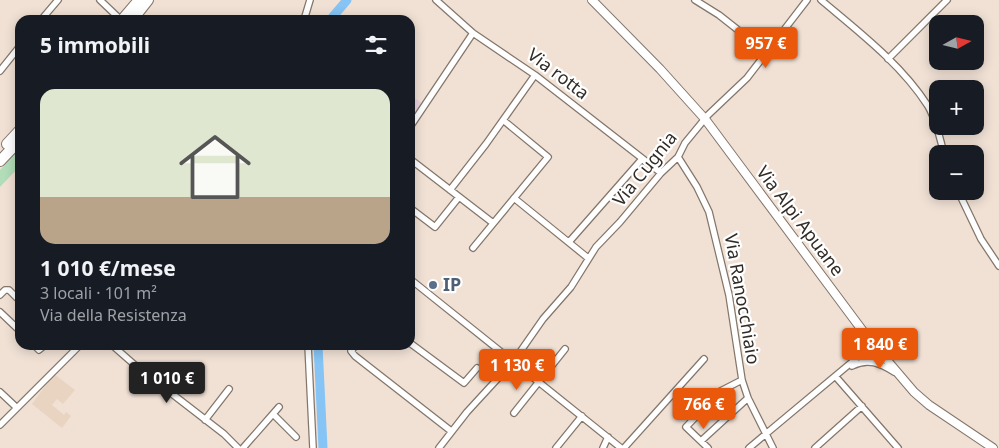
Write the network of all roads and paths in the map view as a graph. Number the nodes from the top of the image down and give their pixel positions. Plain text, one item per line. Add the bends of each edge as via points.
1 (58, 0) edge
2 (100, 0) edge
3 (139, 0) edge
4 (148, 0) edge
5 (310, 0) edge
6 (436, 0) edge
7 (592, 0) edge
8 (695, 0) edge
9 (807, 0) edge
10 (821, 0) edge
11 (947, 0) edge
12 (133, 14) edge
13 (45, 15) edge
14 (116, 15) edge
15 (306, 15) edge
16 (473, 33) junction
17 (15, 52) edge
18 (766, 52) junction
19 (888, 58) junction
20 (0, 71) edge
21 (535, 74) junction
22 (705, 119) junction
23 (415, 120) edge
24 (503, 120) junction
25 (15, 135) edge
26 (15, 145) edge
27 (941, 145) edge
28 (0, 151) edge
29 (678, 157) junction
30 (642, 159) junction
31 (0, 161) edge
32 (415, 163) edge
33 (661, 173) junction
34 (450, 190) junction
35 (459, 197) junction
36 (514, 198) junction
37 (962, 200) edge
38 (415, 212) edge
39 (493, 223) junction
40 (569, 242) junction
41 (473, 248) dead end
42 (588, 258) junction
43 (999, 266) edge
44 (415, 283) edge
45 (1, 292) edge
46 (15, 296) edge
47 (0, 312) edge
48 (15, 327) edge
49 (868, 338) junction
50 (415, 347) edge
51 (565, 349) dead end
52 (75, 350) edge
53 (118, 350) edge
54 (308, 350) edge
55 (352, 350) edge
56 (878, 351) junction
57 (864, 352) junction
58 (704, 359) dead end
59 (866, 361) junction
60 (512, 362) junction
61 (477, 368) dead end
62 (845, 369) junction
63 (899, 374) junction
64 (836, 377) junction
65 (742, 380) junction
66 (538, 381) junction
67 (229, 389) dead end
68 (0, 392) edge
69 (748, 398) junction
70 (862, 406) junction
71 (16, 407) junction
72 (279, 407) dead end
73 (514, 413) dead end
74 (274, 416) junction
75 (582, 416) junction
76 (205, 420) junction
77 (0, 424) edge
78 (451, 432) junction
79 (766, 433) junction
80 (296, 437) dead end
81 (608, 437) junction
82 (701, 440) junction
83 (238, 448) edge
84 (243, 448) edge
85 (313, 448) edge
86 (439, 448) edge
87 (556, 448) edge
88 (603, 448) edge
89 (623, 448) edge
90 (708, 448) edge
91 (748, 448) edge
92 (774, 448) edge
93 (815, 448) edge
94 (898, 448) edge
95 (993, 448) edge

1 - 13 street
2 - 14 street
3 - 12 highway
4 - 12 highway
5 - 15 street
6 - 16 street, Via rotta
7 - 22 main road, Via Alpi Apuane
8 - 18 street
9 - 18 street, Via Cugnia
10 - 19 street
11 - 19 street
16 - 21 street, Via rotta
16 - 23 street
17 - 20 street
18 - 22 street, Via Cugnia via 747,78
19 - 27 street via 928,106
21 - 24 street
21 - 30 street, Via rotta
22 - 29 street, Via Cugnia
22 - 49 main road, Via Alpi Apuane
24 - 34 street
24 - 36 street via 548,157
25 - 28 highway
26 - 31 highway
29 - 33 street, Via Cugnia
29 - 65 street, Via Ranocchiaio via 697,187 712,221 729,295
30 - 33 street, Via rotta
30 - 40 street
32 - 34 street
33 - 42 street, Via Cugnia
34 - 35 street
35 - 38 street via 435,227
35 - 39 street
36 - 39 street
36 - 40 street
37 - 43 street via 981,239
39 - 41 street
40 - 42 street
42 - 60 street, Via Cugnia via 571,287
44 - 60 street
45 - 46 street via 9,290
47 - 48 street
49 - 56 main road, Via Alpi Apuane
49 - 57 street
50 - 61 street via 464,383
51 - 66 street
52 - 71 street
53 - 76 street
54 - 85 street
55 - 78 street via 355,356
56 - 57 street
56 - 59 street
56 - 63 main road, Via Alpi Apuane
57 - 62 street
58 - 89 street
59 - 62 street
59 - 63 street via 881,363
60 - 66 street
60 - 78 street, Via Cugnia
62 - 64 street
63 - 95 main road, Via Alpi Apuane via 914,392
64 - 70 street
64 - 79 street
65 - 69 street, Via Ranocchiaio
65 - 82 street via 707,398 707,405 686,427
66 - 73 street
66 - 75 street
67 - 76 street
68 - 71 street
69 - 79 street, Via Ranocchiaio
69 - 82 street
70 - 93 street
70 - 94 street
71 - 77 street
72 - 74 street
74 - 80 street
74 - 84 street
75 - 81 street
75 - 87 street
76 - 83 street
78 - 86 street, Via Cugnia
79 - 91 street
79 - 92 street, Via Ranocchiaio
81 - 88 street
81 - 89 street
82 - 90 street

